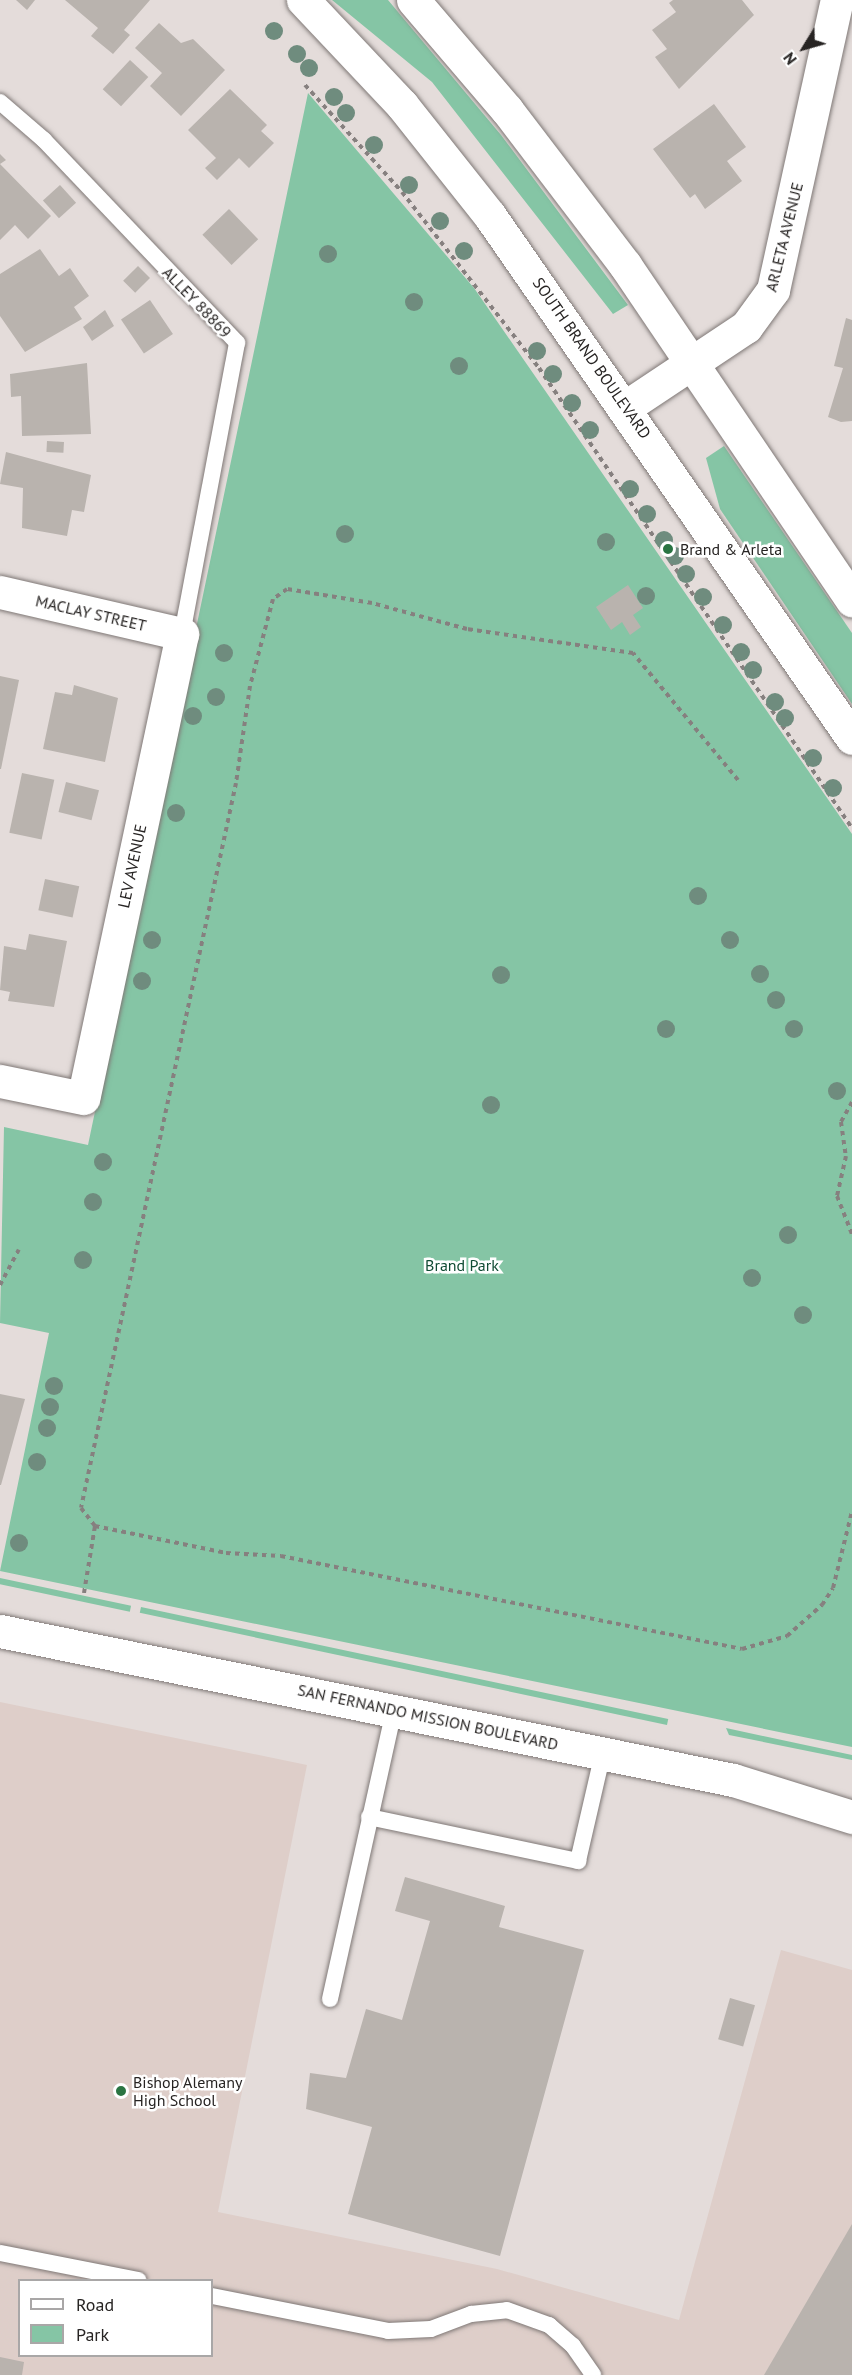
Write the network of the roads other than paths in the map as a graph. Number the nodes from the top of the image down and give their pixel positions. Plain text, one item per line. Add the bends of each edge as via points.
1 (303, 0) edge
2 (837, 0) edge
3 (427, 5) edge
4 (0, 102) edge
5 (693, 365) junction
6 (627, 406) junction
7 (0, 592) edge
8 (852, 600) edge
9 (182, 634) junction
10 (852, 738) edge
11 (0, 1081) edge
12 (0, 1631) edge
13 (394, 1710) junction
14 (603, 1754) junction
15 (369, 1817) junction
16 (852, 1817) edge
17 (330, 1999) dead end
18 (0, 2253) edge
19 (133, 2279) edge
20 (213, 2295) edge
21 (593, 2375) edge

1 - 6 main road, SOUTH BRAND BOULEVARD via 402,105 476,197
2 - 5 main road, ARLETA AVENUE via 773,290 746,327
3 - 5 main road via 565,184
4 - 9 lane, ALLEY 88869 via 44,140 237,344
5 - 6 main road, ARLETA AVENUE
5 - 8 main road
6 - 10 main road, SOUTH BRAND BOULEVARD
7 - 9 main road, MACLAY STREET
9 - 11 main road, LEV AVENUE via 83,1098
12 - 13 main road, SAN FERNANDO MISSION BOULEVARD
13 - 14 main road, SAN FERNANDO MISSION BOULEVARD
13 - 15 lane
14 - 15 lane via 578,1862
14 - 16 main road, SAN FERNANDO MISSION BOULEVARD via 733,1780
15 - 17 lane
18 - 19 lane
20 - 21 lane via 388,2331 431,2329 471,2314 507,2310 549,2325 573,2346

